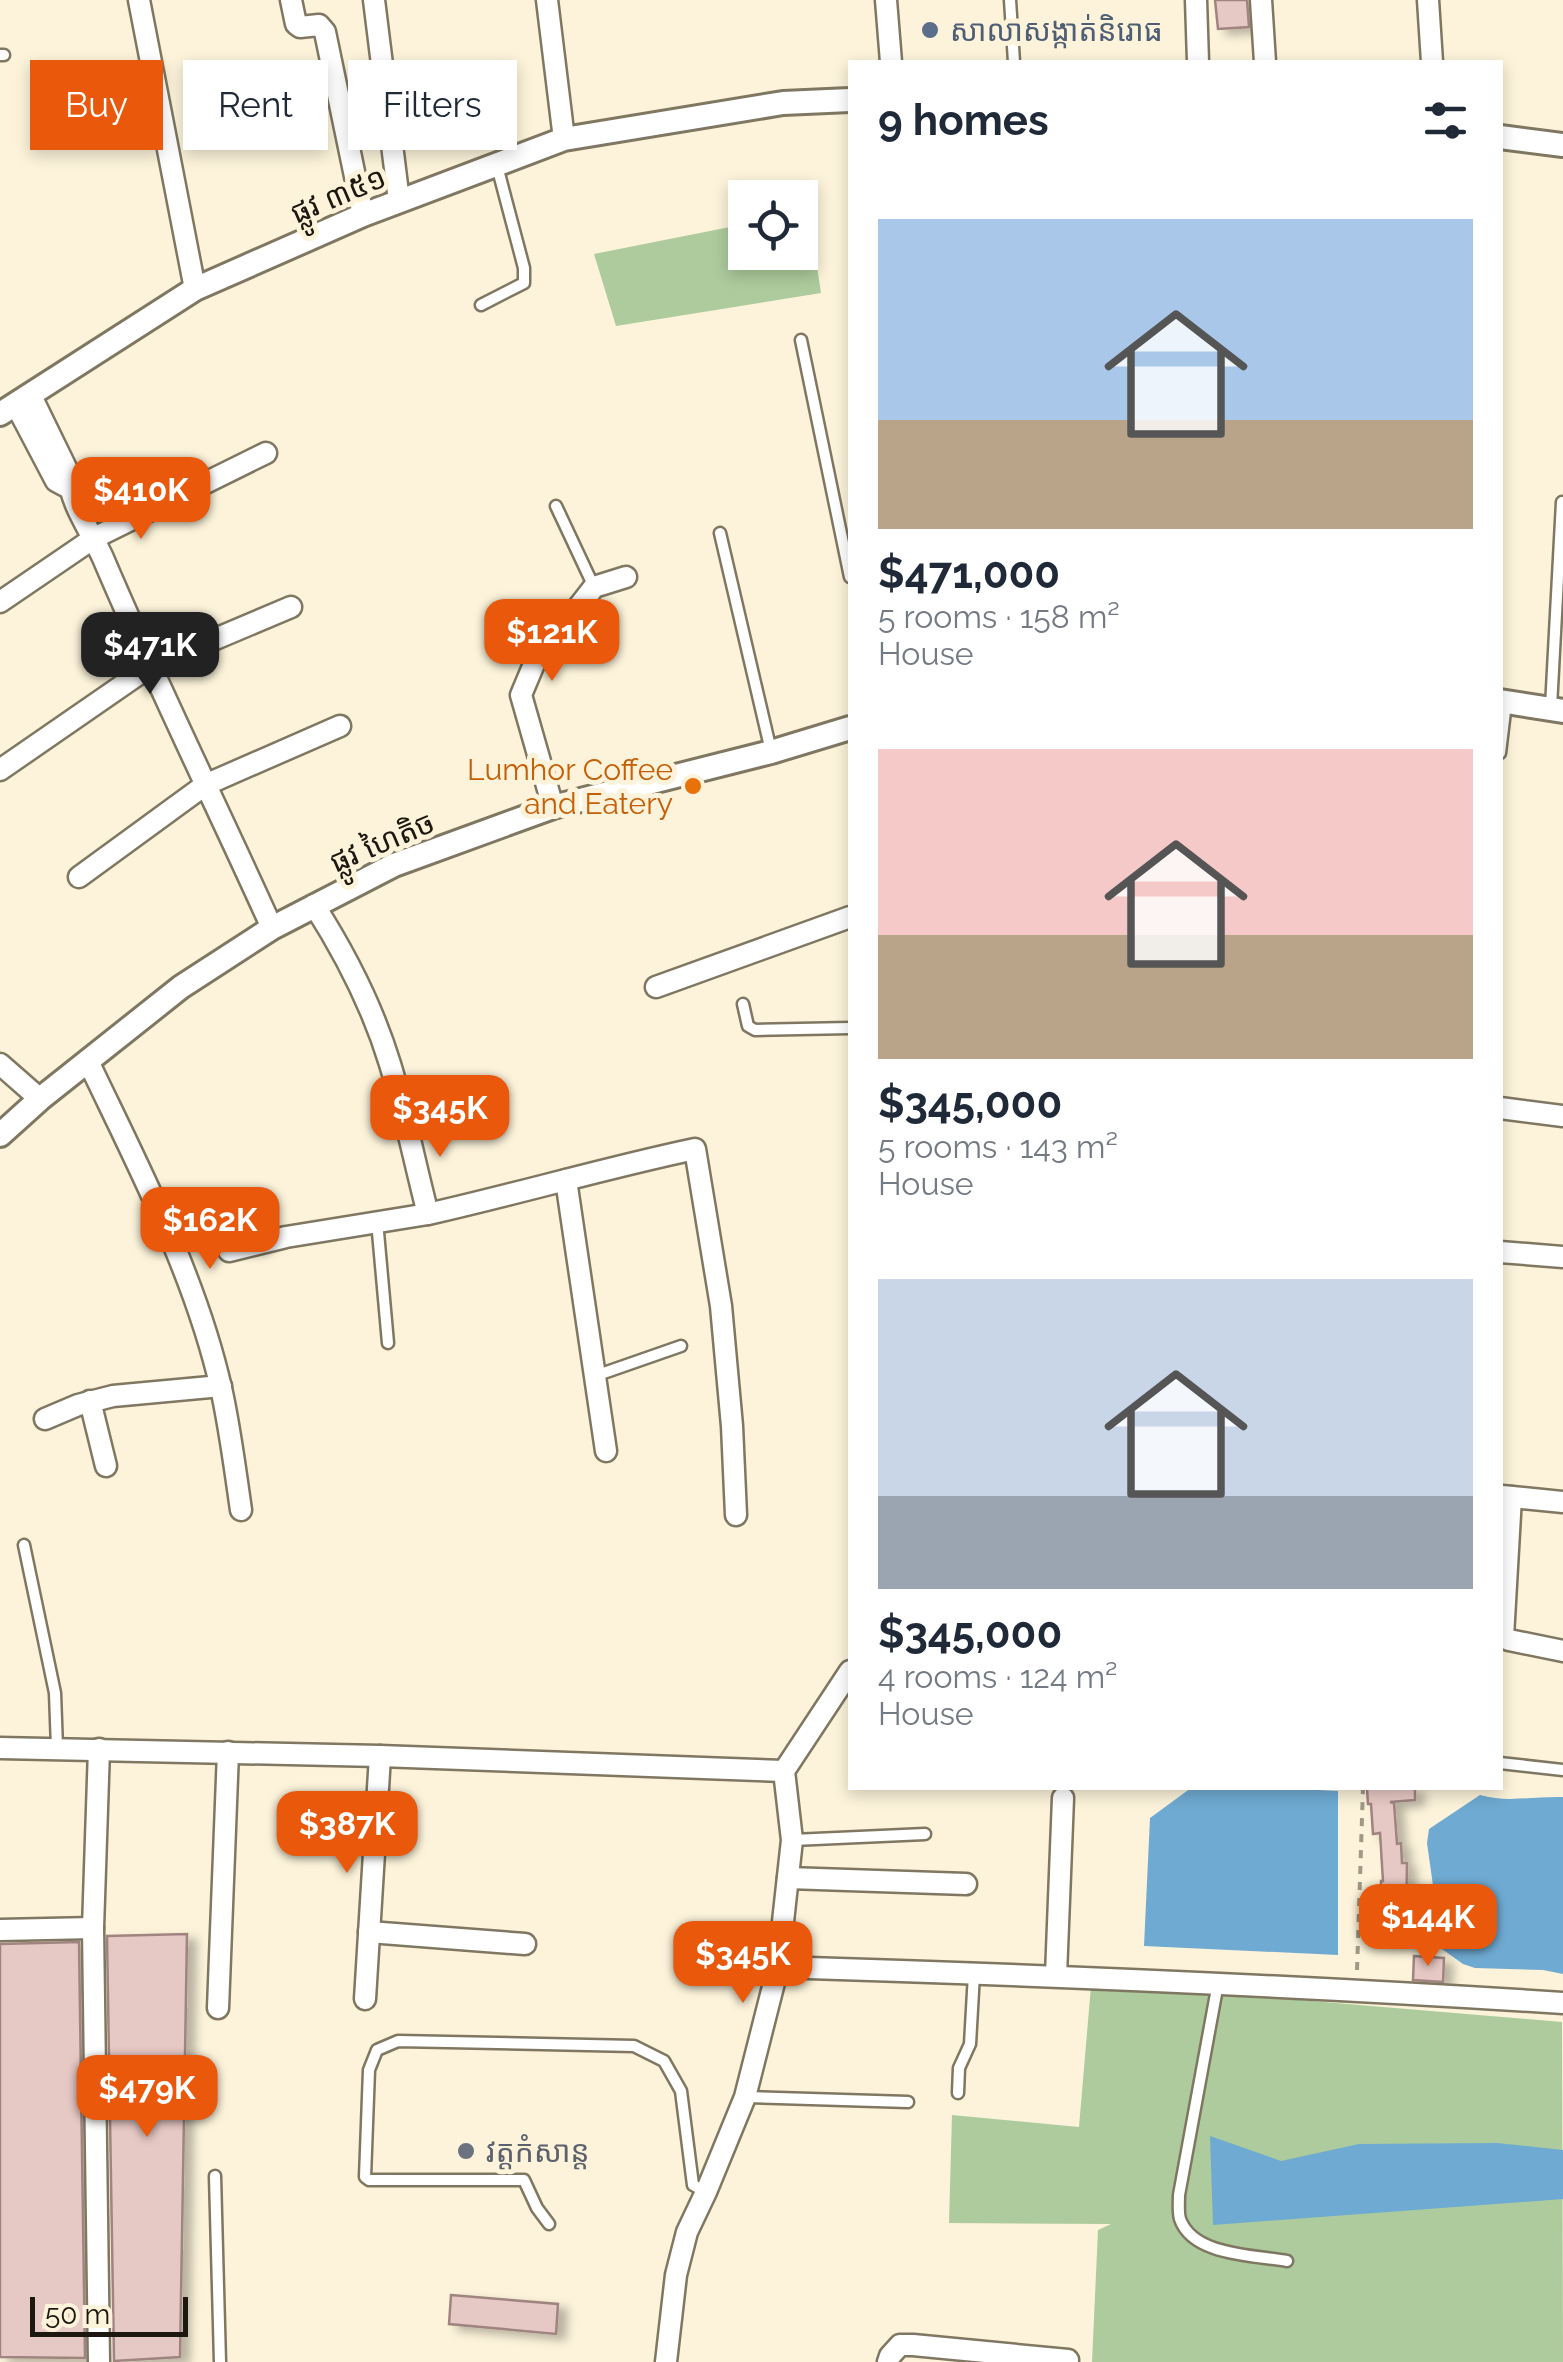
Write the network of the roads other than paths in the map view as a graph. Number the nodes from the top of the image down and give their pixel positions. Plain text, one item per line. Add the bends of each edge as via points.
1 (139, 0) edge
2 (292, 0) edge
3 (374, 0) edge
4 (547, 0) edge
5 (886, 0) edge
6 (1010, 0) edge
7 (1196, 0) edge
8 (1261, 0) edge
9 (1428, 0) edge
10 (891, 60) edge
11 (1014, 60) edge
12 (1198, 60) edge
13 (1266, 60) edge
14 (1432, 60) edge
15 (848, 100) edge
16 (1503, 137) edge
17 (564, 140) junction
18 (1563, 145) edge
19 (497, 165) junction
20 (399, 201) junction
21 (363, 215) junction
22 (195, 289) junction
23 (482, 305) dead end
24 (801, 340) dead end
25 (15, 405) edge
26 (266, 453) dead end
27 (1562, 502) edge
28 (556, 506) dead end
29 (720, 533) dead end
30 (94, 538) junction
31 (848, 567) edge
32 (626, 576) dead end
33 (594, 587) junction
34 (0, 602) edge
35 (291, 607) dead end
36 (149, 668) junction
37 (1503, 701) edge
38 (1557, 709) edge
39 (340, 726) dead end
40 (848, 729) edge
41 (771, 752) junction
42 (0, 770) edge
43 (205, 785) junction
44 (553, 808) junction
45 (79, 876) dead end
46 (314, 906) junction
47 (848, 917) edge
48 (272, 928) junction
49 (656, 988) dead end
50 (742, 1004) dead end
51 (848, 1028) edge
52 (88, 1061) junction
53 (0, 1064) edge
54 (40, 1099) junction
55 (1503, 1108) edge
56 (1563, 1116) edge
57 (0, 1134) edge
58 (566, 1180) junction
59 (428, 1214) junction
60 (378, 1220) junction
61 (229, 1251) dead end
62 (1503, 1252) edge
63 (1563, 1257) edge
64 (388, 1343) dead end
65 (680, 1346) dead end
66 (596, 1376) junction
67 (221, 1386) junction
68 (90, 1401) junction
69 (46, 1420) dead end
70 (606, 1450) dead end
71 (106, 1466) dead end
72 (1506, 1496) edge
73 (1563, 1502) edge
74 (241, 1510) dead end
75 (736, 1515) dead end
76 (24, 1544) dead end
77 (1503, 1585) edge
78 (1503, 1636) edge
79 (1563, 1651) edge
80 (848, 1675) edge
81 (0, 1748) edge
82 (57, 1748) junction
83 (99, 1748) junction
84 (228, 1752) junction
85 (380, 1756) junction
86 (1503, 1763) edge
87 (1563, 1770) edge
88 (784, 1772) junction
89 (1063, 1798) dead end
90 (925, 1834) dead end
91 (792, 1840) junction
92 (788, 1878) junction
93 (966, 1884) dead end
94 (92, 1928) junction
95 (0, 1930) edge
96 (369, 1932) junction
97 (524, 1944) dead end
98 (778, 1967) junction
99 (974, 1973) junction
100 (1056, 1975) junction
101 (1218, 1983) junction
102 (366, 1999) dead end
103 (1563, 2003) edge
104 (218, 2008) dead end
105 (958, 2092) dead end
106 (745, 2097) junction
107 (908, 2102) dead end
108 (215, 2176) dead end
109 (706, 2192) junction
110 (549, 2224) dead end
111 (1287, 2261) dead end
112 (1068, 2360) edge
113 (100, 2362) edge
114 (220, 2362) edge
115 (666, 2362) edge
116 (888, 2362) edge

1 - 22 street
2 - 21 street via 296,24 325,32
3 - 20 street
4 - 17 street
5 - 10 street
6 - 11 lane
7 - 12 street
8 - 13 street
9 - 14 street
15 - 17 street, ផ្លូវ ៣៥១ via 783,103
16 - 18 street
17 - 19 street, ផ្លូវ ៣៥១
19 - 20 street, ផ្លូវ ៣៥១
19 - 23 lane via 524,283
20 - 21 street, ផ្លូវ ៣៥១
21 - 22 street, ផ្លូវ ៣៥១
22 - 25 street, ផ្លូវ ៣៥១
24 - 31 lane
25 - 30 street
26 - 30 street
27 - 38 lane
28 - 33 lane
29 - 41 lane
30 - 34 street
30 - 36 street
32 - 33 street
33 - 44 street via 534,664 521,695
35 - 36 street
36 - 42 street
36 - 43 street
37 - 38 street
39 - 43 street
40 - 41 street, ផ្លូវ ហៃតិច
41 - 44 street, ផ្លូវ ហៃតិច
43 - 45 street
43 - 48 street
44 - 46 street, ផ្លូវ ហៃតិច via 394,865
46 - 48 street, ផ្លូវ ហៃតិច
46 - 59 street via 366,1000 390,1064
47 - 49 street
48 - 52 street, ផ្លូវ ហៃតិច via 181,986
50 - 51 lane via 755,1030
52 - 54 street, ផ្លូវ ហៃតិច
52 - 67 street via 176,1253
53 - 54 street
54 - 57 street, ផ្លូវ ហៃតិច
55 - 56 street
58 - 59 street
58 - 66 street
58 - 75 street via 695,1149 720,1306
59 - 60 street
60 - 61 street
60 - 64 lane
62 - 63 street
65 - 66 lane
66 - 70 street
67 - 68 street
67 - 74 street
68 - 69 street
68 - 71 street
72 - 73 street
72 - 77 street
76 - 82 lane via 55,1693
78 - 79 street
80 - 88 street
81 - 82 street
82 - 83 street
83 - 84 street
83 - 94 street
84 - 85 street
84 - 104 street
85 - 88 street
85 - 96 street
86 - 87 lane
88 - 91 street
89 - 100 street
90 - 91 lane
91 - 92 street
92 - 93 street
92 - 98 street
94 - 95 street
94 - 113 street
96 - 97 street
96 - 102 street
98 - 99 street
98 - 106 street
99 - 100 street
99 - 105 lane via 970,2044
100 - 101 street
101 - 103 street
101 - 111 lane via 1180,2217 1190,2238 1210,2248
106 - 107 lane
106 - 109 street
108 - 114 lane
109 - 110 lane via 693,2185 682,2092 664,2061 634,2046 398,2041 377,2050 369,2070 364,2177 524,2180
109 - 115 street via 686,2232
112 - 116 street via 900,2345

